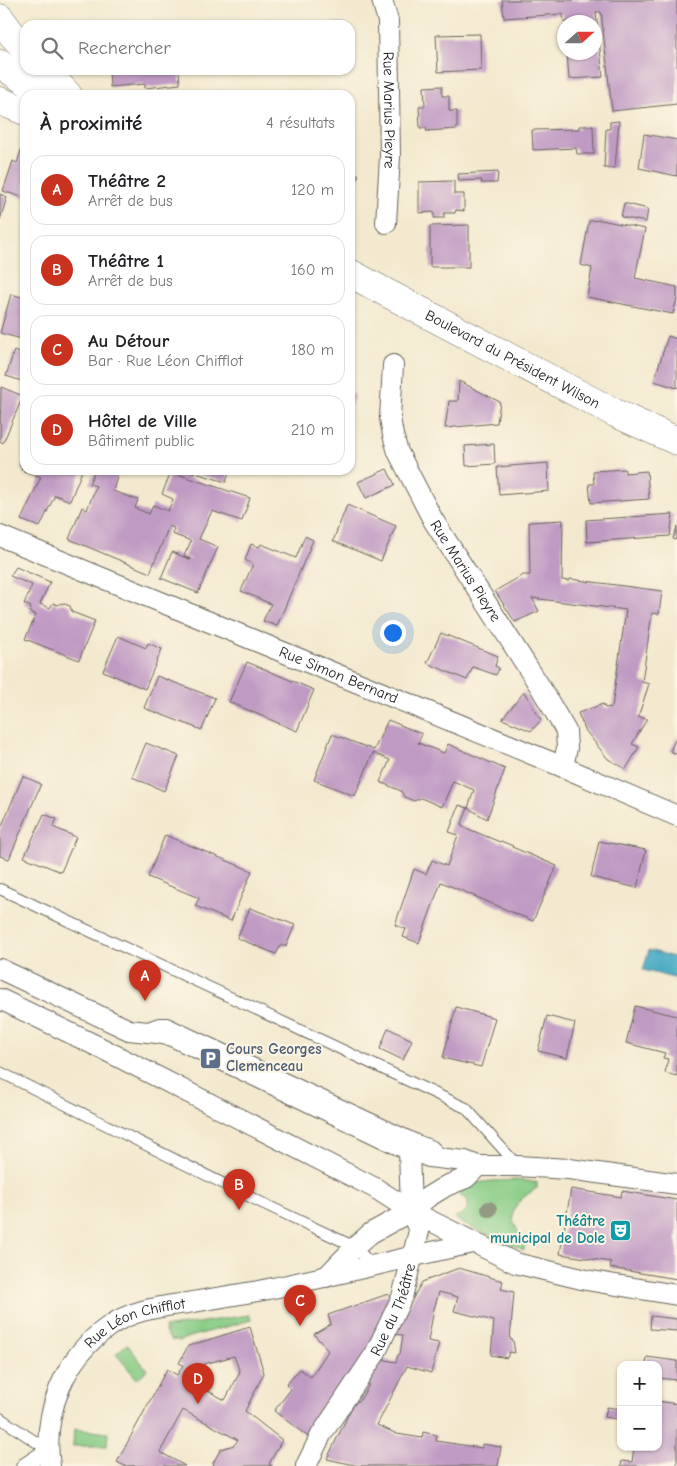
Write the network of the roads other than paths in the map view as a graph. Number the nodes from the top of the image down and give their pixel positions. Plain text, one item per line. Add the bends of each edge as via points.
1 (382, 0) edge
2 (0, 18) edge
3 (20, 43) edge
4 (0, 64) edge
5 (50, 75) edge
6 (39, 90) edge
7 (63, 90) edge
8 (386, 223) dead end
9 (355, 276) edge
10 (393, 365) dead end
11 (677, 441) edge
12 (0, 536) edge
13 (563, 767) junction
14 (677, 816) edge
15 (0, 889) edge
16 (0, 969) edge
17 (0, 999) edge
18 (136, 1032) junction
19 (0, 1072) edge
20 (409, 1150) junction
21 (446, 1159) junction
22 (478, 1166) junction
23 (517, 1166) junction
24 (677, 1184) edge
25 (411, 1211) junction
26 (473, 1243) junction
27 (354, 1246) junction
28 (412, 1257) junction
29 (373, 1266) junction
30 (326, 1277) junction
31 (677, 1295) edge
32 (0, 1418) edge
33 (49, 1458) edge
34 (24, 1466) edge
35 (306, 1466) edge

1 - 8 street, Rue Marius Pieyre via 388,21 390,157
2 - 3 main road
4 - 6 main road
5 - 7 main road
9 - 11 main road, Boulevard du Président Wilson via 615,413
10 - 13 street, Rue Marius Pieyre via 390,418 398,452 433,520 566,731
12 - 13 street, Rue Simon Bernard
13 - 14 street, Rue Simon Bernard
15 - 23 lane via 466,1108
16 - 18 street
17 - 25 street via 375,1188
18 - 20 street via 172,1036
18 - 21 lane via 167,1023 433,1146
19 - 27 lane
20 - 21 street
20 - 25 street
21 - 22 street
22 - 23 street
22 - 25 street via 466,1178 446,1186
23 - 24 street via 569,1169
25 - 26 street
25 - 27 street
25 - 28 street via 419,1231
26 - 28 street, Rue du Théâtre
26 - 31 street via 515,1263 586,1280
27 - 29 lane
27 - 30 street
28 - 29 street, Rue Léon Chifflot
28 - 35 street, Rue du Théâtre via 402,1296 375,1354 321,1435
29 - 30 street, Rue Léon Chifflot
30 - 33 street, Rue Léon Chifflot via 140,1312 109,1326 81,1353 60,1386 48,1430
32 - 33 lane
33 - 34 street

